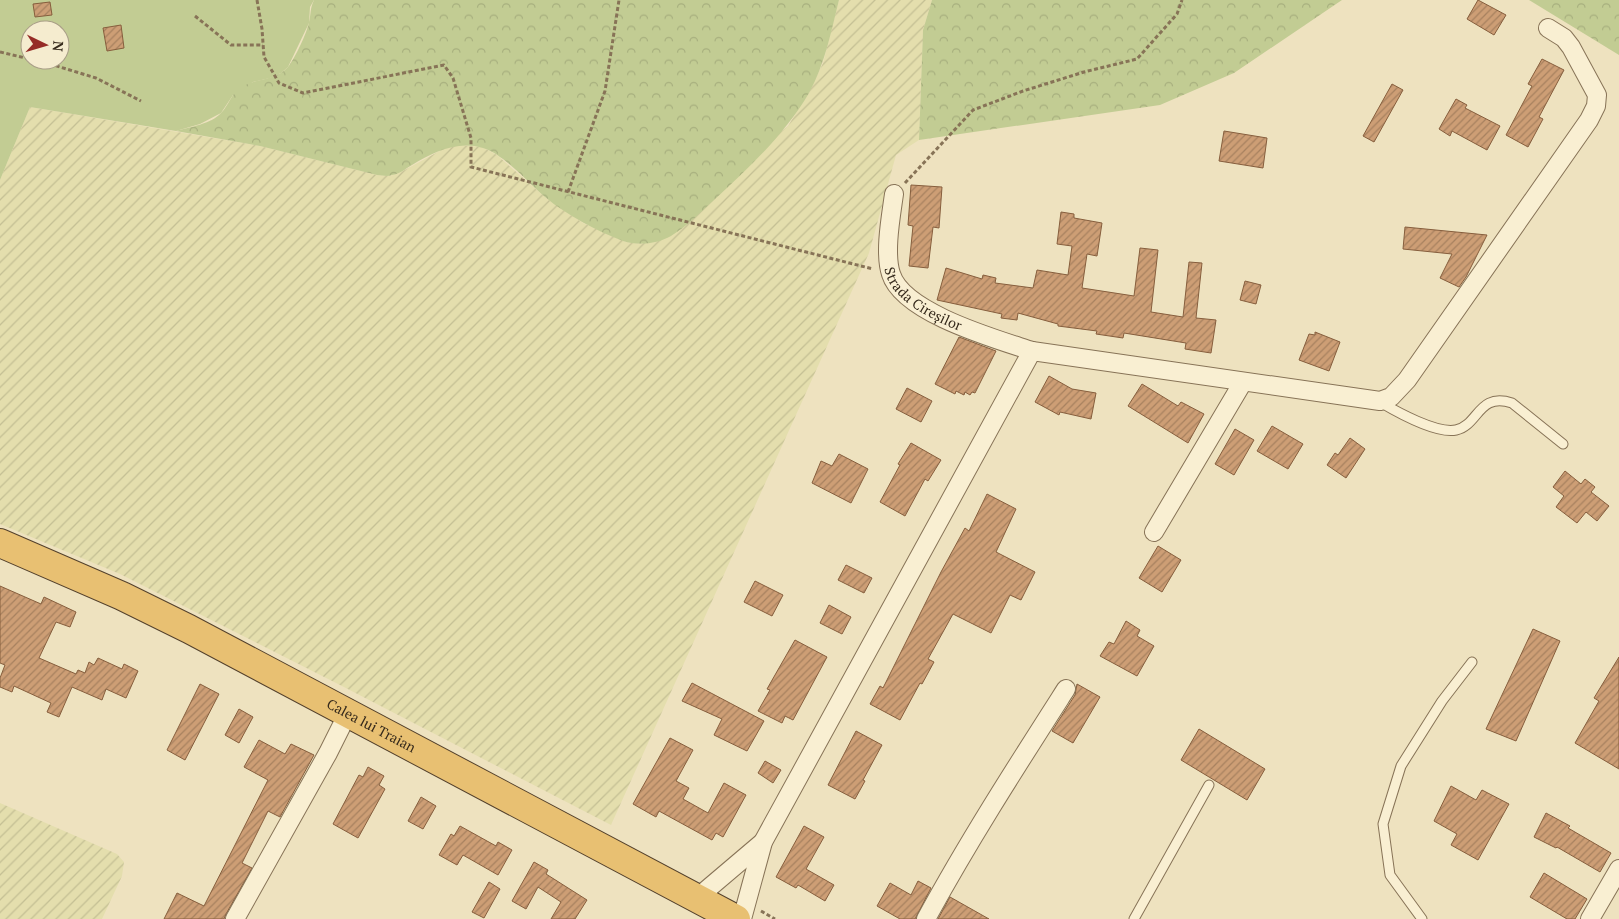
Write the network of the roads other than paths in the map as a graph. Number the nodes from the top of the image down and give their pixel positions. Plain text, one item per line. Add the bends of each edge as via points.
1 (1548, 28) dead end
2 (894, 194) road end
3 (1032, 352) junction
4 (1243, 382) junction
5 (1380, 402) junction
6 (1563, 444) dead end
7 (1154, 532) dead end
8 (0, 543) edge
9 (1472, 662) dead end
10 (1066, 689) dead end
11 (348, 713) junction
12 (1208, 785) dead end
13 (763, 842) junction
14 (1619, 869) edge
15 (697, 898) junction
16 (235, 919) edge
17 (736, 919) edge
18 (742, 919) edge
19 (926, 919) edge
20 (1134, 919) edge
21 (1422, 919) edge
22 (1590, 919) edge

1 - 5 street via 1572,47 1597,95 1596,106 1407,380 1391,397
2 - 3 street, Strada Cireșilor via 888,247 890,274 902,292 923,308 952,323
3 - 4 street, Strada Cireșilor
3 - 13 street
4 - 5 street, Strada Cireșilor
4 - 7 street
5 - 6 lane via 1431,426 1449,430 1466,424 1487,404 1504,400
8 - 11 highway, Calea lui Traian via 122,596
9 - 21 lane via 1442,701 1401,766 1383,824 1390,876
10 - 19 street
11 - 15 highway, Calea lui Traian
11 - 16 street
12 - 20 lane
13 - 15 street
13 - 18 street
14 - 22 street
15 - 17 highway, Calea lui Traian

